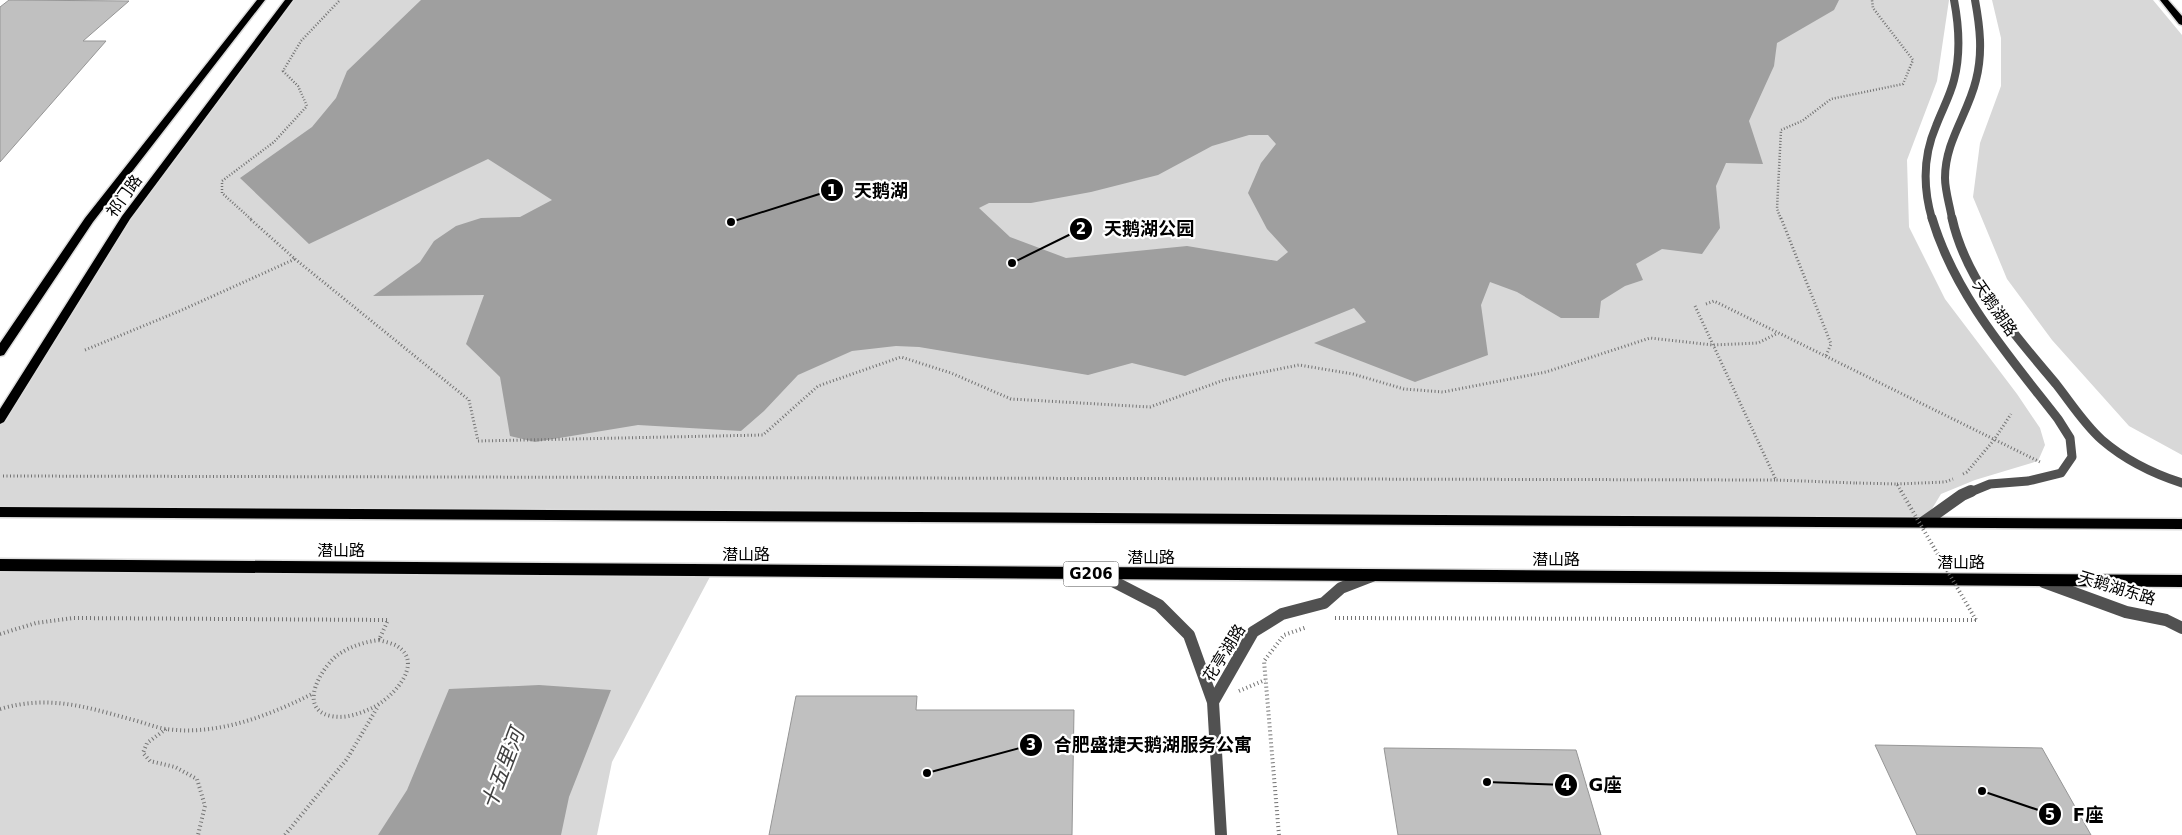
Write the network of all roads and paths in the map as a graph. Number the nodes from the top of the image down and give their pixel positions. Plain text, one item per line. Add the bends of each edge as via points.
1 (261, 0) edge
2 (289, 0) edge
3 (340, 0) edge
4 (1872, 0) edge
5 (1954, 0) edge
6 (1975, 0) edge
7 (2164, 0) edge
8 (2182, 22) edge
9 (295, 259) junction
10 (1706, 304) dead end
11 (1695, 306) dead end
12 (1778, 333) junction
13 (1713, 345) junction
14 (85, 350) dead end
15 (0, 352) edge
16 (1826, 356) junction
17 (2011, 414) dead end
18 (0, 420) edge
19 (1994, 440) junction
20 (2061, 473) junction
21 (3, 476) dead end
22 (1776, 480) junction
23 (2182, 483) edge
24 (1897, 484) junction
25 (0, 512) edge
26 (1924, 522) junction
27 (2182, 524) edge
28 (0, 565) edge
29 (1099, 574) junction
30 (1374, 576) junction
31 (2041, 580) junction
32 (2182, 581) edge
33 (1329, 620) dead end
34 (1311, 626) dead end
35 (2182, 628) edge
36 (0, 634) edge
37 (379, 640) junction
38 (312, 694) junction
39 (1213, 702) junction
40 (377, 707) junction
41 (0, 709) edge
42 (166, 728) junction
43 (198, 835) edge
44 (285, 835) edge
45 (1221, 835) edge
46 (1279, 835) edge

1 - 15 main road, 祁门路 via 89,220
2 - 18 main road, 祁门路 via 126,218
3 - 9 path via 301,41 283,71 298,86 307,106 274,142 222,181 222,193
4 - 16 path via 1873,8 1913,60 1903,84 1832,99 1802,122 1781,130 1777,209 1831,344
5 - 20 street, 天鹅湖路 via 1959,26 1959,53 1952,89 1931,137 1924,171 1928,208 1942,253 1969,300 2070,438 2072,457
6 - 23 street, 天鹅湖路 via 1981,58 1973,91 1951,142 1945,175 1950,213 1964,255 1991,301 2089,427 2111,447
7 - 8 main road
9 - 13 path via 469,400 478,441 763,435 818,386 901,357 1011,398 1150,407 1224,380 1298,365 1353,374 1404,389 1443,392 1546,372 1650,338
9 - 14 path
10 - 12 path via 1714,301
11 - 13 path
12 - 13 path via 1758,342
12 - 16 path
13 - 22 path
16 - 19 path
17 - 19 path
19 - 20 path
19 - 24 path via 1967,472 1945,482
20 - 26 street via 2028,481 1990,484 1962,495
21 - 22 path
22 - 24 path, bridge
24 - 33 path, bridge via 1976,620 1338,617
25 - 26 main road
26 - 27 main road
28 - 29 main road, 潜山路 / G206
29 - 30 main road, 潜山路 / G206
29 - 39 street, 花亭湖路 via 1159,605 1189,635
30 - 31 main road, 潜山路 / G206
30 - 39 street, 花亭湖路 via 1341,588 1324,603 1282,614 1253,632
31 - 32 main road, 潜山路 / G206
31 - 35 street, 天鹅湖东路 via 2126,612 2166,620
34 - 46 path via 1284,635 1264,661
36 - 37 path via 46,620 73,618 388,620
37 - 38 path via 348,648 333,658 321,670
37 - 40 path via 393,642 402,649 407,660 407,672 390,697
38 - 40 path via 322,713 333,717 347,718
38 - 42 path via 281,711 242,723
39 - 45 street, 花亭湖路
40 - 44 path via 364,735 335,778
41 - 42 path via 38,700 68,702
42 - 43 path via 147,743 143,753 150,761 175,767 197,779 205,806

